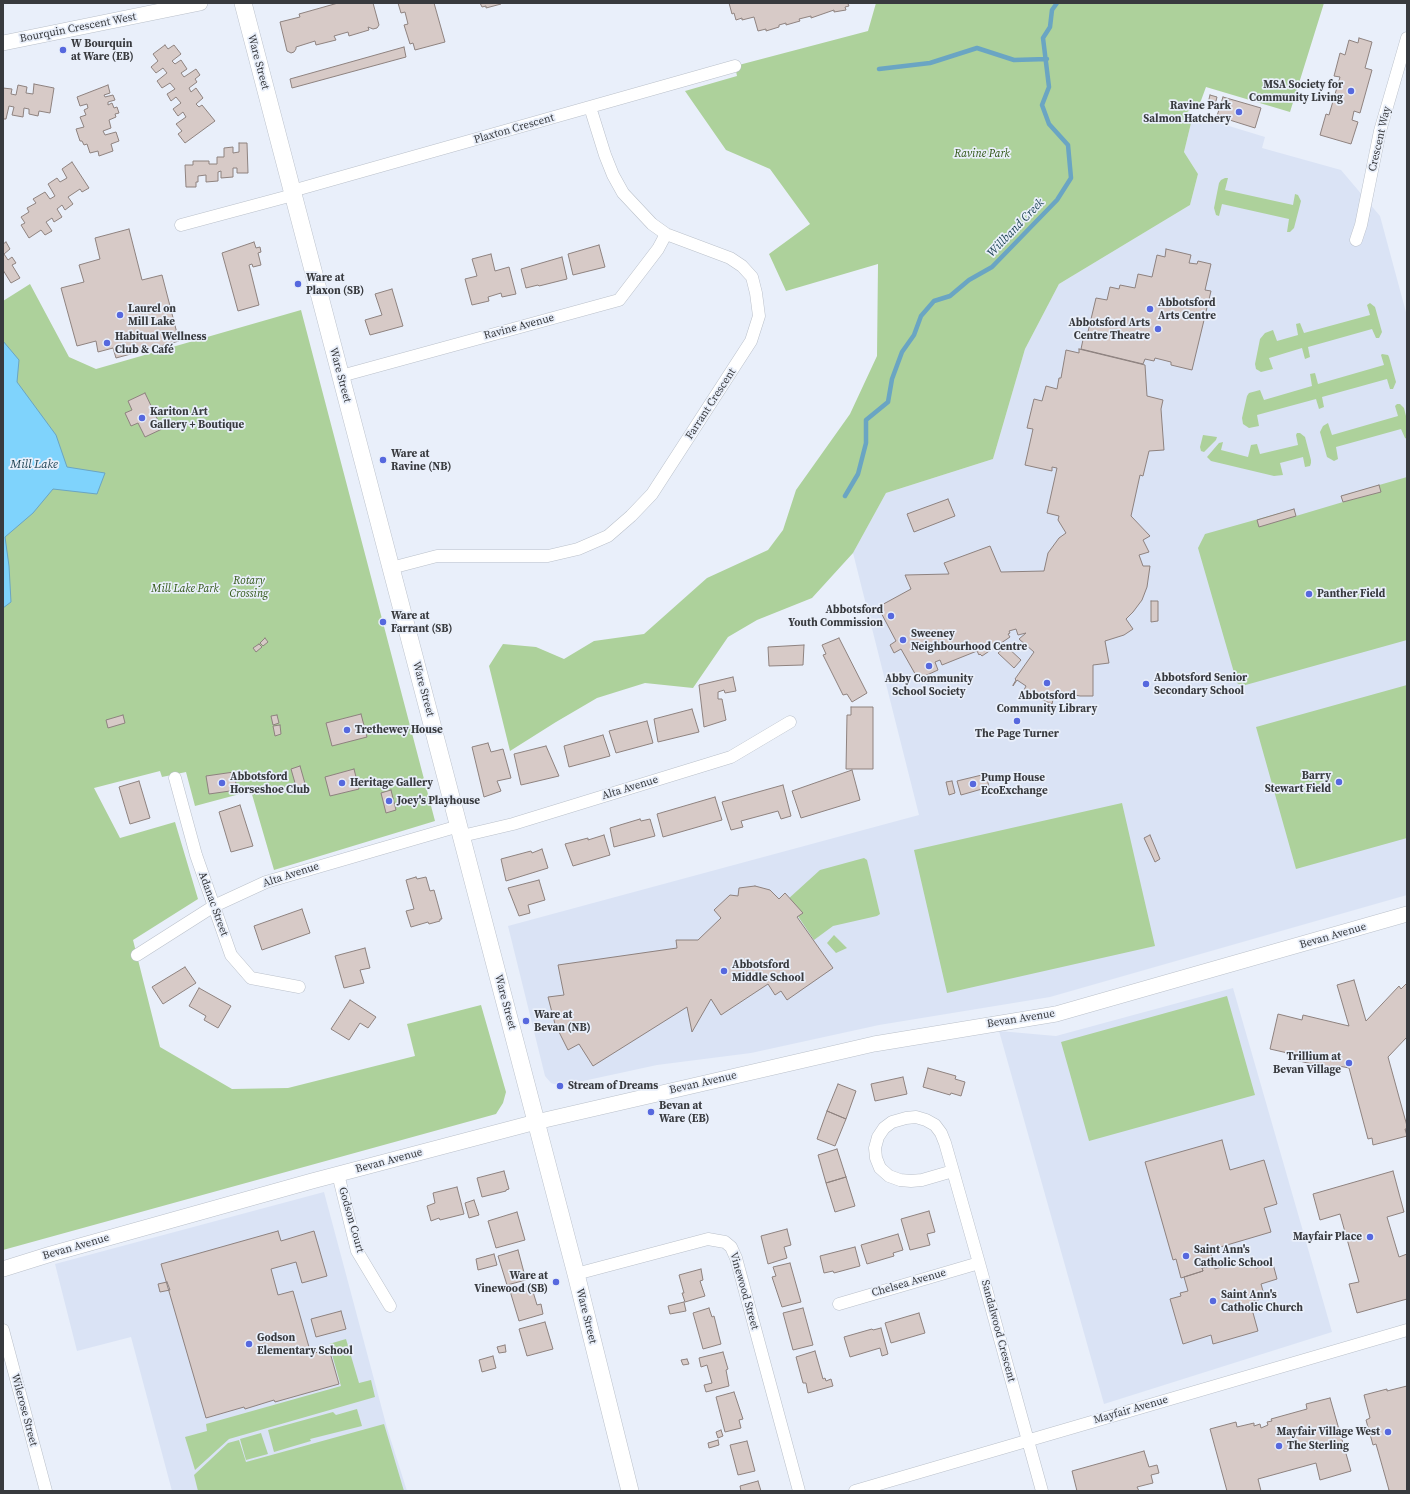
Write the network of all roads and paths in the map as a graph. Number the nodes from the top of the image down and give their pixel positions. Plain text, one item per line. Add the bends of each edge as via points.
1 (200, 3) edge
2 (243, 3) edge
3 (1407, 38) edge
4 (3, 43) edge
5 (735, 66) dead end
6 (590, 107) junction
7 (293, 193) junction
8 (181, 225) dead end
9 (666, 234) junction
10 (1356, 240) dead end
11 (340, 376) junction
12 (391, 568) junction
13 (790, 722) dead end
14 (175, 778) dead end
15 (460, 831) junction
16 (214, 906) junction
17 (1407, 914) edge
18 (137, 955) dead end
19 (299, 987) dead end
20 (536, 1122) junction
21 (953, 1171) junction
22 (338, 1174) junction
23 (979, 1263) junction
24 (3, 1269) edge
25 (576, 1274) junction
26 (839, 1304) dead end
27 (390, 1306) dead end
28 (3, 1330) edge
29 (1407, 1330) edge
30 (1028, 1440) junction
31 (46, 1491) edge
32 (630, 1491) edge
33 (799, 1491) edge
34 (856, 1491) edge
35 (1042, 1491) edge

1 - 4 street, Bourquin Crescent West
2 - 7 main road, Ware Street
3 - 10 street, Crescent Way via 1380,131
5 - 6 street, Plaxton Crescent
6 - 7 street, Plaxton Crescent
6 - 9 street, Farrant Crescent via 605,155 623,193 652,224
7 - 8 street, Plaxton Crescent
7 - 11 main road, Ware Street
9 - 11 street, Ravine Avenue via 658,249 619,300
9 - 12 street, Farrant Crescent via 730,258 742,266 752,277 759,316 751,341 652,494 608,536 578,549 548,556 437,556
11 - 12 main road, Ware Street
12 - 15 main road, Ware Street
13 - 15 street, Alta Avenue via 731,757 513,824
14 - 16 street, Adanac Street via 196,855
15 - 16 street, Alta Avenue via 266,882
15 - 20 main road, Ware Street
16 - 18 street, Alta Avenue
16 - 19 street, Adanac Street via 231,955 251,978
17 - 20 street, Bevan Avenue via 1056,1014 874,1044
20 - 22 street, Bevan Avenue
20 - 25 main road, Ware Street
21 - 21 street, Sandalwood Crescent via 941,1133 935,1125 926,1120 916,1117 892,1122 878,1137 876,1158 880,1168 888,1176 911,1181
21 - 23 street, Sandalwood Crescent
22 - 24 street, Bevan Avenue
22 - 27 street, Godson Court via 358,1251
23 - 26 street, Chelsea Avenue
23 - 30 street, Sandalwood Crescent
25 - 32 main road, Ware Street
25 - 33 street, Vinewood Street via 708,1239 726,1242 736,1258
28 - 31 street, Wilerose Street
29 - 30 street, Mayfair Avenue
30 - 34 street, Mayfair Avenue
30 - 35 street, Sandalwood Crescent

